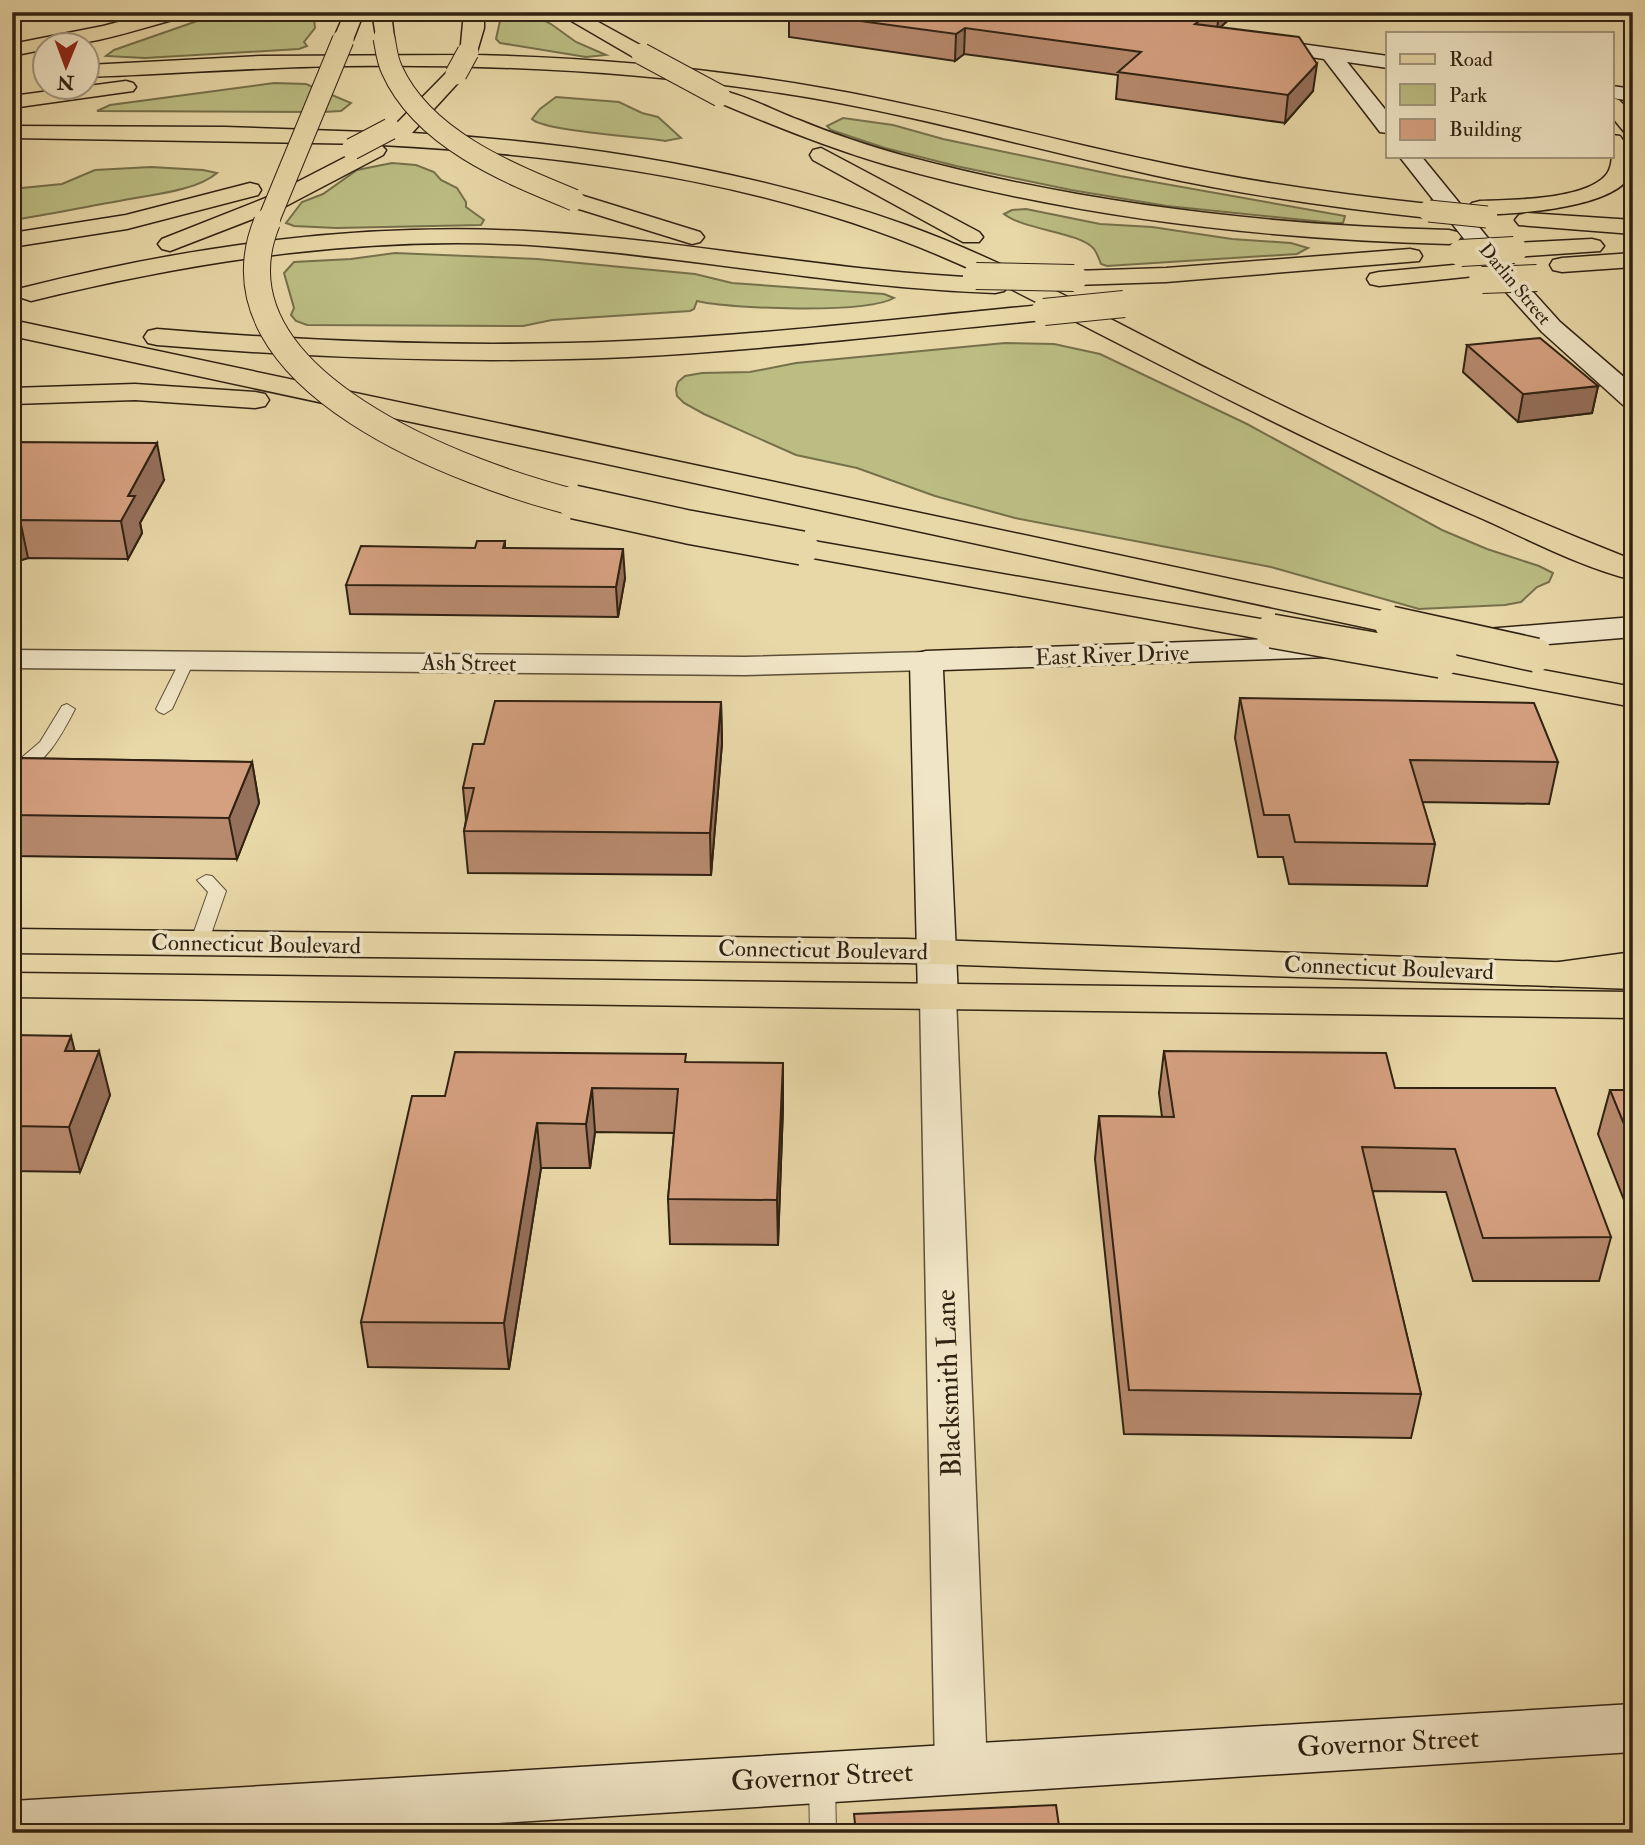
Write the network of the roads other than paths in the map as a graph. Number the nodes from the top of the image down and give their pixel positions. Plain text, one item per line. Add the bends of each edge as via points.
1 (180, 12) edge
2 (199, 12) edge
3 (355, 12) edge
4 (381, 12) edge
5 (474, 12) edge
6 (565, 12) edge
7 (1236, 41) edge
8 (102, 46) edge
9 (12, 50) edge
10 (1330, 54) junction
11 (640, 62) junction
12 (1386, 62) edge
13 (102, 70) edge
14 (1614, 92) edge
15 (1633, 95) edge
16 (720, 96) junction
17 (12, 102) edge
18 (1614, 106) edge
19 (1386, 124) edge
20 (1633, 128) edge
21 (12, 132) edge
22 (1614, 145) edge
23 (363, 149) junction
24 (12, 151) edge
25 (595, 157) junction
26 (1412, 158) edge
27 (1484, 212) junction
28 (1633, 227) edge
29 (1633, 236) edge
30 (12, 240) edge
31 (1633, 244) edge
32 (1521, 258) junction
33 (1466, 260) junction
34 (1633, 260) edge
35 (1633, 280) edge
36 (986, 281) junction
37 (1356, 286) dead end
38 (1290, 289) dead end
39 (1251, 291) junction
40 (22, 296) edge
41 (1188, 297) dead end
42 (1150, 301) dead end
43 (12, 321) edge
44 (12, 328) edge
45 (12, 396) edge
46 (1633, 399) edge
47 (492, 430) junction
48 (1339, 444) junction
49 (1633, 571) edge
50 (1633, 627) edge
51 (12, 659) edge
52 (187, 661) junction
53 (926, 662) junction
54 (1633, 676) edge
55 (1633, 697) edge
56 (67, 709) dead end
57 (164, 709) dead end
58 (12, 772) edge
59 (206, 880) dead end
60 (12, 941) edge
61 (200, 943) junction
62 (936, 952) junction
63 (1633, 964) edge
64 (1551, 974) junction
65 (1633, 977) edge
66 (12, 985) edge
67 (938, 997) junction
68 (1633, 1005) edge
69 (1633, 1728) edge
70 (961, 1769) junction
71 (822, 1777) junction
72 (240, 1824) edge
73 (12, 1828) edge
74 (823, 1833) edge

1 - 9 main road via 104,33
2 - 8 main road
3 - 55 main road, bridge via 265,228 257,284 262,306 296,362 371,420 479,472 625,514
4 - 36 main road, bridge via 387,58 411,101 435,124 496,165 574,200 654,227 743,248
5 - 23 main road, bridge via 468,52 456,74 424,109
6 - 11 main road
7 - 10 main road
10 - 12 main road
10 - 19 main road
11 - 13 main road via 232,62
11 - 16 main road, bridge
11 - 17 main road via 331,71 153,84
11 - 27 main road, bridge via 850,98 1202,179 1394,208
14 - 15 main road
16 - 33 main road via 871,154 967,179 1043,195
16 - 48 main road via 789,138 1294,411
18 - 20 main road
21 - 25 main road via 366,136
22 - 27 main road via 1622,167 1604,186 1551,203
23 - 30 main road via 202,204 100,227
23 - 40 main road via 307,188 248,215
24 - 25 main road via 331,142
25 - 48 main road via 781,194 929,242 1017,281
26 - 46 main road, Darlin Street via 1551,327
27 - 28 main road
29 - 32 main road
31 - 32 main road
32 - 33 main road, bridge
32 - 33 main road, bridge
32 - 34 main road
32 - 35 main road
33 - 36 main road via 1311,264 1081,281
33 - 37 main road
33 - 39 main road
36 - 40 main road via 869,278 574,242 449,236 341,239 242,250 140,267
38 - 39 main road
39 - 41 main road
42 - 43 main road, bridge via 677,346 496,353 236,344
44 - 47 main road
45 - 47 main road via 135,392 214,396
47 - 54 main road, bridge
48 - 49 main road
50 - 53 main road, East River Drive via 1391,645
51 - 52 street, Ash Street
52 - 53 street, Ash Street via 746,666
52 - 57 lane
53 - 62 main road
56 - 58 lane via 49,743 31,764
59 - 61 lane via 217,891
60 - 61 main road, Connecticut Boulevard
61 - 62 main road, Connecticut Boulevard
62 - 64 main road, Connecticut Boulevard
62 - 67 main road
63 - 64 main road
64 - 65 main road, Connecticut Boulevard
66 - 67 main road, Connecticut Boulevard
67 - 68 main road, Connecticut Boulevard
67 - 70 street, Blacksmith Lane
69 - 70 main road, Governor Street
70 - 71 main road, Governor Street
71 - 72 main road, Governor Street
71 - 74 lane
72 - 73 main road, Governor Street

